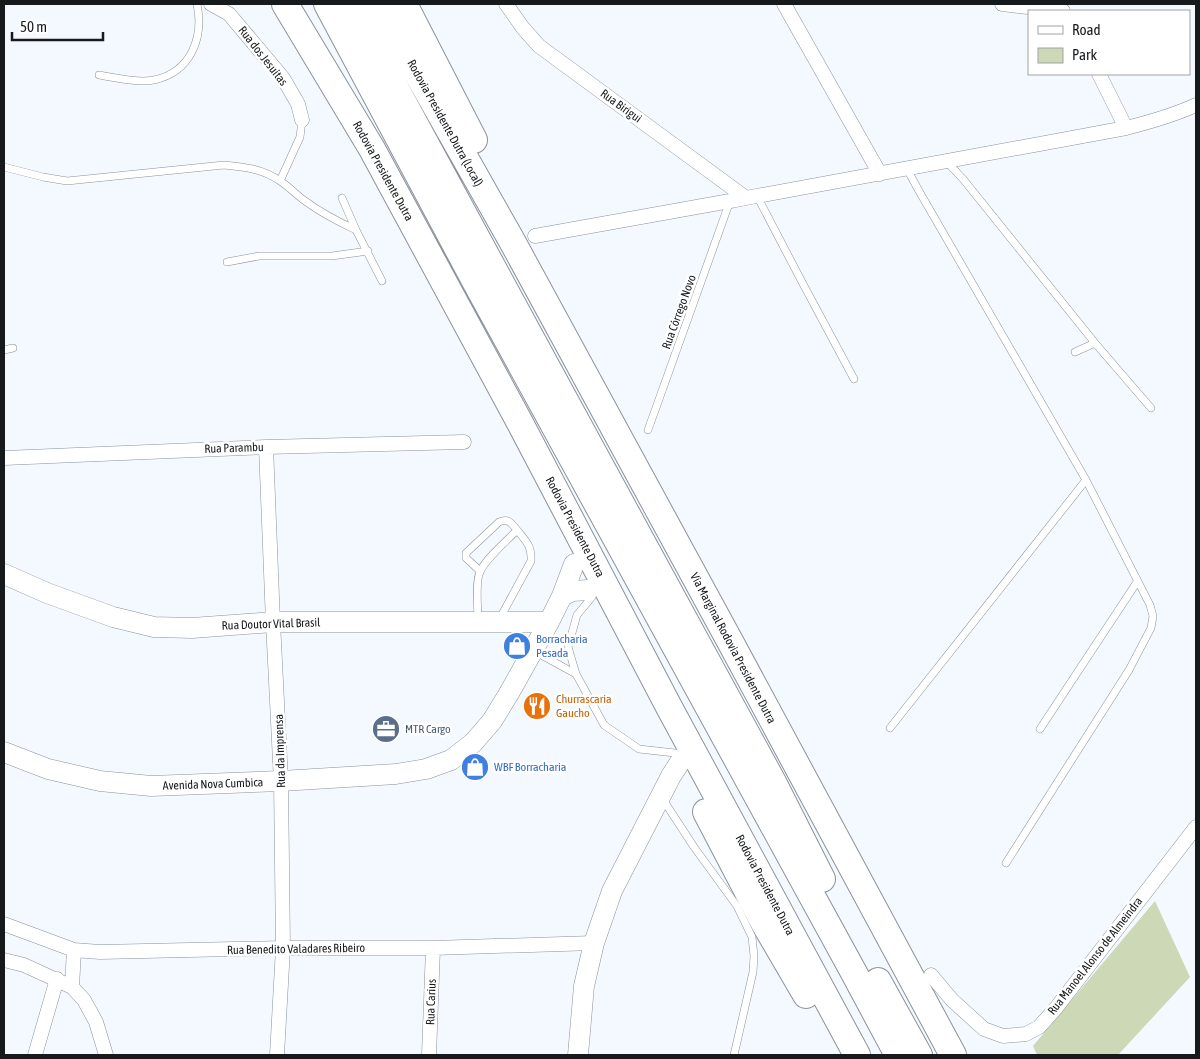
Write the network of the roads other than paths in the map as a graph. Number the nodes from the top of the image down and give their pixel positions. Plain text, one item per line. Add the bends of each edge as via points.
1 (197, 4) edge
2 (211, 4) edge
3 (270, 4) edge
4 (285, 4) edge
5 (328, 4) edge
6 (350, 4) edge
7 (378, 4) edge
8 (404, 4) edge
9 (506, 4) edge
10 (784, 4) edge
11 (1002, 4) edge
12 (1054, 10) edge
13 (100, 75) dead end
14 (1100, 75) edge
15 (1196, 104) edge
16 (302, 120) joint
17 (1126, 128) junction
18 (372, 149) junction
19 (947, 161) junction
20 (4, 167) edge
21 (907, 169) junction
22 (880, 174) junction
23 (280, 180) junction
24 (752, 197) junction
25 (342, 198) dead end
26 (730, 202) junction
27 (356, 230) junction
28 (524, 238) junction
29 (368, 251) junction
30 (227, 262) dead end
31 (382, 281) dead end
32 (1095, 343) junction
33 (13, 348) dead end
34 (4, 350) edge
35 (1075, 352) dead end
36 (854, 379) dead end
37 (1151, 408) dead end
38 (519, 420) junction
39 (648, 430) dead end
40 (464, 442) dead end
41 (266, 447) junction
42 (4, 458) edge
43 (1086, 480) junction
44 (517, 530) junction
45 (574, 564) junction
46 (480, 571) junction
47 (4, 574) edge
48 (1137, 582) junction
49 (590, 594) junction
50 (562, 596) junction
51 (273, 622) junction
52 (549, 622) junction
53 (488, 623) junction
54 (536, 644) junction
55 (732, 645) junction
56 (576, 674) junction
57 (890, 728) dead end
58 (1040, 729) dead end
59 (4, 752) edge
60 (678, 758) junction
61 (282, 781) junction
62 (774, 784) junction
63 (661, 796) junction
64 (1196, 827) edge
65 (1006, 863) dead end
66 (4, 924) edge
67 (594, 943) junction
68 (282, 948) junction
69 (433, 948) junction
70 (74, 950) junction
71 (4, 960) edge
72 (931, 975) dead end
73 (57, 979) junction
74 (72, 987) junction
75 (35, 1055) edge
76 (106, 1055) edge
77 (277, 1055) edge
78 (428, 1055) edge
79 (578, 1055) edge
80 (734, 1055) edge
81 (841, 1055) edge
82 (857, 1055) edge
83 (898, 1055) edge
84 (919, 1055) edge
85 (953, 1055) edge

1 - 13 lane via 200,17 193,51 177,70 153,80
2 - 16 street, Rua dos Jesuítas via 229,14 283,78 298,104
3 - 18 highway via 352,135
4 - 18 highway, Rodovia Presidente Dutra
5 - 83 highway via 476,283
6 - 62 highway
7 - 28 highway, Rodovia Presidente Dutra (Local)
8 - 55 highway via 486,162 674,500 703,558
9 - 24 street, Rua Birigui via 539,46
10 - 22 street
11 - 12 street
14 - 17 street
15 - 17 street
16 - 23 lane via 300,137
17 - 19 street
18 - 38 highway, Rodovia Presidente Dutra
19 - 21 street
19 - 32 lane
20 - 23 lane via 67,181 224,165 258,169
21 - 22 street
21 - 43 lane
22 - 24 street
23 - 27 lane via 327,216
24 - 26 street
24 - 36 lane
25 - 27 lane
26 - 28 street
26 - 39 lane, Rua Córrego Novo
27 - 29 lane
28 - 55 highway, Via Marginal Rodovia Presidente Dutra
28 - 62 highway via 523,283 763,751
29 - 30 lane via 332,256 259,256
29 - 31 lane
32 - 35 lane
32 - 37 lane
33 - 34 lane
38 - 45 highway via 519,437
38 - 82 highway, Rodovia Presidente Dutra
40 - 41 street, Rua Parambu
41 - 42 street, Rua Parambu
41 - 51 street, Rua da Imprensa
43 - 48 lane
43 - 57 lane
44 - 46 lane
44 - 46 lane via 508,521 499,522 466,553 466,558
44 - 53 lane via 529,545 531,561 508,602
45 - 49 highway
45 - 50 street
46 - 53 lane via 478,578
47 - 51 street, Rua Doutor Vital Brasil via 113,617 154,627 192,628
48 - 58 lane
48 - 65 lane via 1150,605 1153,616 1151,628 1129,670
49 - 50 street via 573,591
49 - 56 lane via 577,615 568,646
49 - 60 highway
50 - 52 street
51 - 53 street, Rua Doutor Vital Brasil
51 - 61 street, Rua da Imprensa
52 - 53 street, Rua Doutor Vital Brasil
52 - 54 street, Avenida Nova Cumbica
54 - 56 lane via 543,656
54 - 61 street, Avenida Nova Cumbica via 492,721 450,760 426,769 396,774
55 - 85 highway, Via Marginal Rodovia Presidente Dutra
56 - 60 lane via 604,725 639,750
59 - 61 street, Avenida Nova Cumbica via 48,769 100,781 151,786
60 - 63 street
60 - 81 highway via 764,923
61 - 68 street, Rua da Imprensa
62 - 84 highway via 827,889
63 - 67 street via 612,891
63 - 80 lane via 737,906 752,937 752,972
64 - 72 street, Rua Manoel Alonso de Almeindra via 1056,1008 1026,1034 1003,1036 984,1029 952,1000
66 - 70 street, Rua Benedito Valadares Ribeiro
67 - 69 street, Rua Benedito Valadares Ribeiro
67 - 79 street via 584,986
68 - 69 street, Rua Benedito Valadares Ribeiro
68 - 70 street, Rua Benedito Valadares Ribeiro via 152,952
68 - 77 street, Rua da Imprensa
69 - 78 street, Rua Carius
70 - 74 street
71 - 73 street
73 - 74 street
73 - 75 street
74 - 76 street via 84,1000 96,1022

